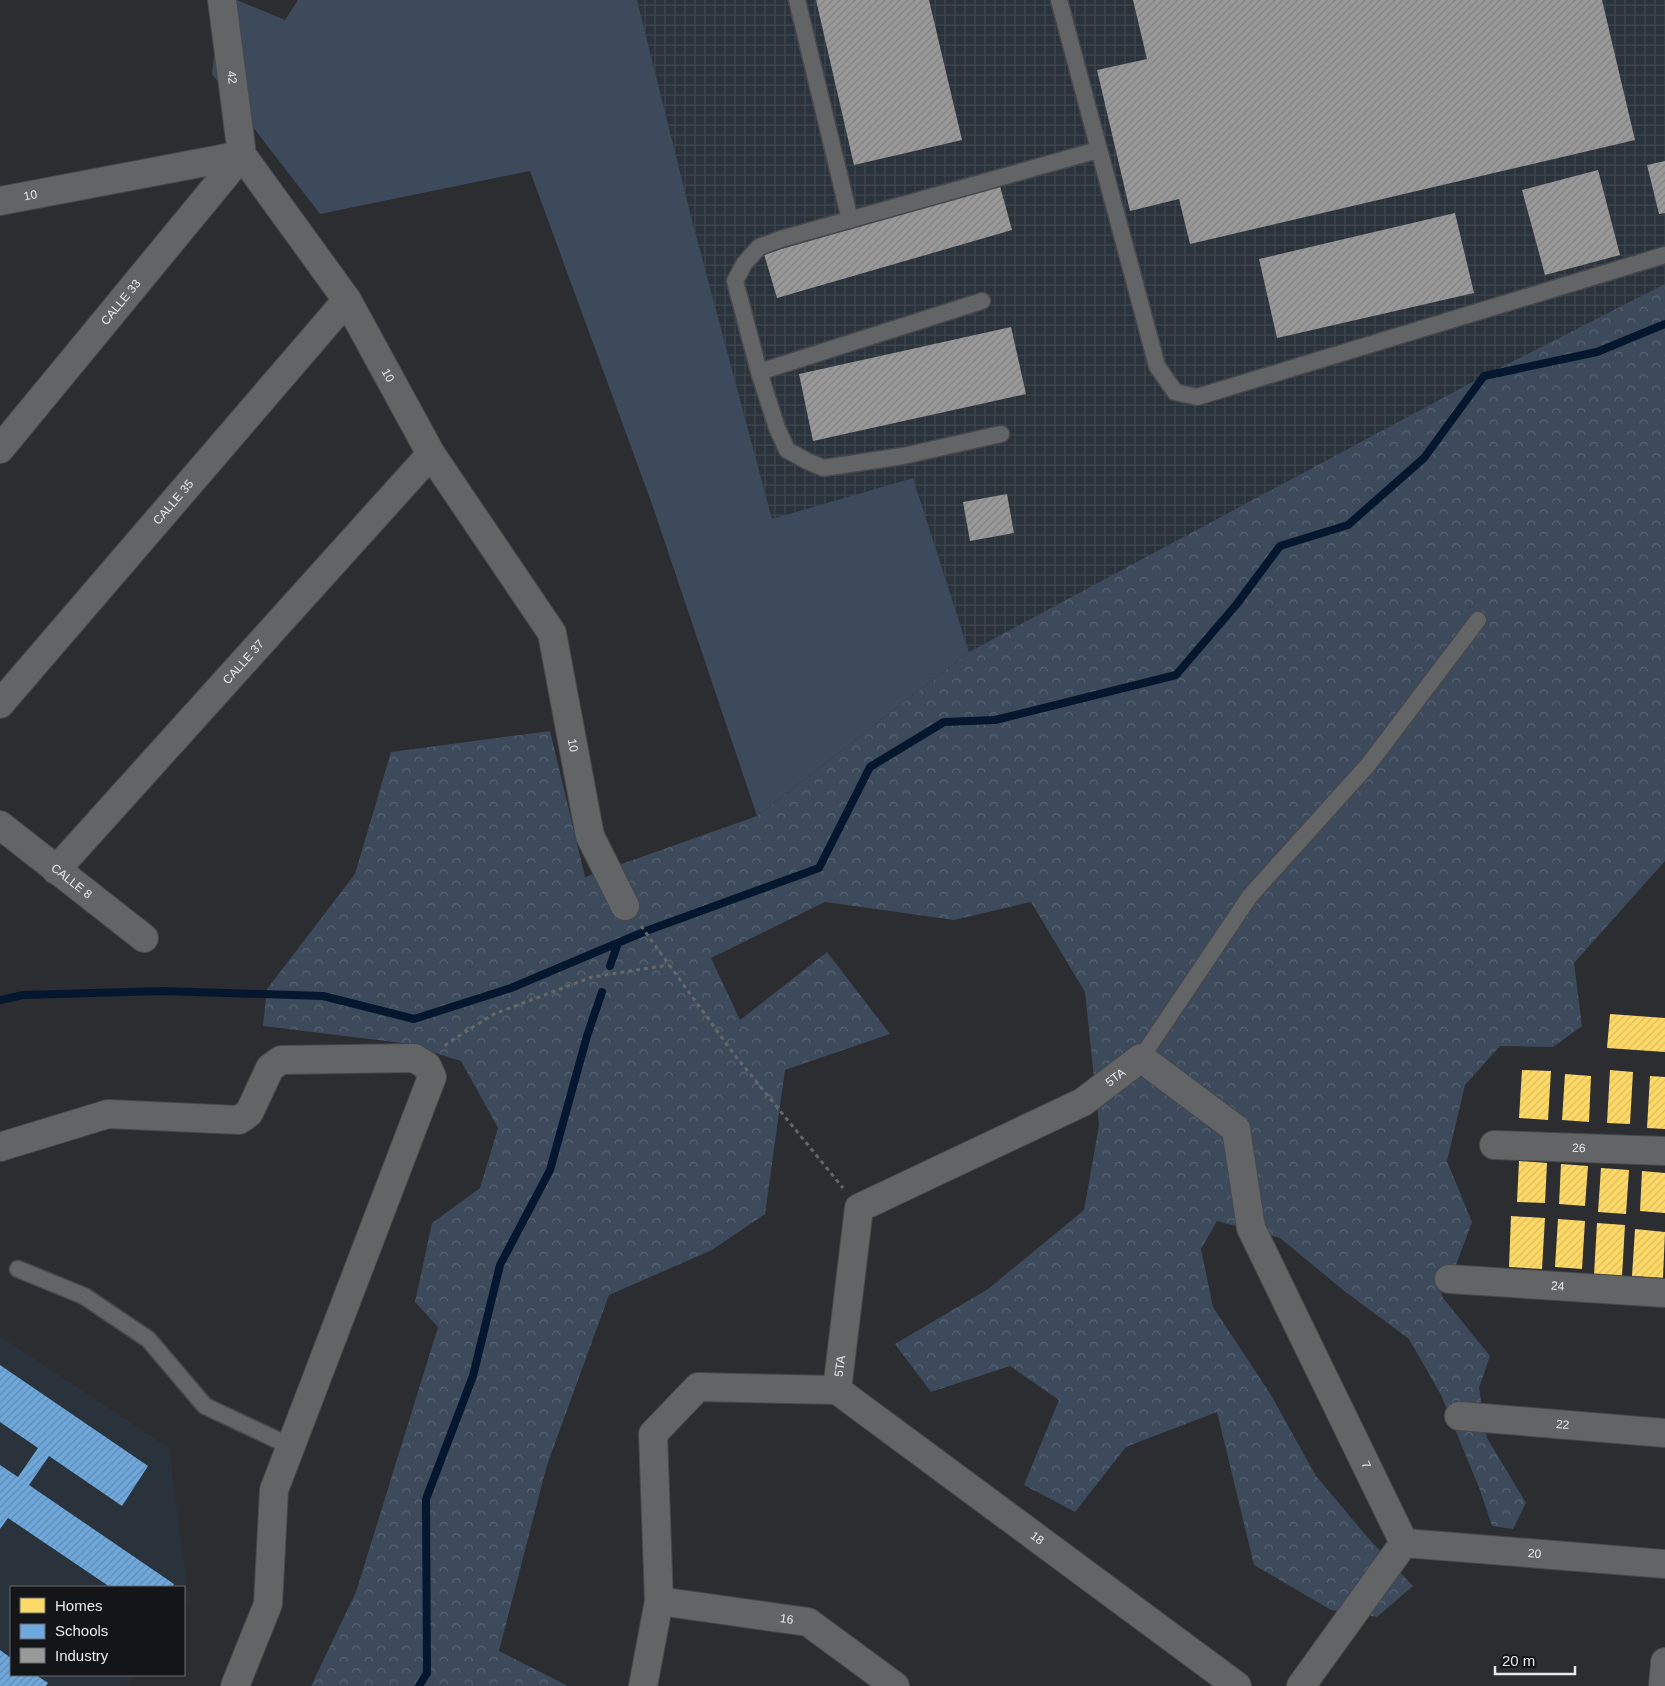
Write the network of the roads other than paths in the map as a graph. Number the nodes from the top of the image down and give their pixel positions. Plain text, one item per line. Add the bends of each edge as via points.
1 (222, 0) edge
2 (797, 0) edge
3 (1059, 0) edge
4 (1098, 150) junction
5 (242, 154) junction
6 (0, 201) edge
7 (850, 220) junction
8 (1665, 255) edge
9 (347, 300) junction
10 (982, 301) dead end
11 (759, 372) junction
12 (1000, 434) dead end
13 (0, 449) edge
14 (431, 454) junction
15 (1478, 620) dead end
16 (0, 704) edge
17 (0, 825) edge
18 (56, 870) junction
19 (625, 906) road end
20 (144, 938) dead end
21 (1141, 1058) junction
22 (1494, 1145) dead end
23 (0, 1147) edge
24 (1665, 1151) edge
25 (18, 1269) dead end
26 (1450, 1279) dead end
27 (1665, 1293) edge
28 (837, 1390) junction
29 (1459, 1416) dead end
30 (1665, 1433) edge
31 (290, 1446) junction
32 (1404, 1543) junction
33 (1665, 1564) edge
34 (659, 1601) junction
35 (1665, 1662) edge
36 (235, 1686) edge
37 (643, 1686) edge
38 (895, 1686) edge
39 (1237, 1686) edge
40 (1302, 1686) edge
41 (1663, 1686) edge

1 - 5 street, 42
2 - 7 lane
3 - 4 lane
4 - 7 lane
4 - 8 lane via 1157,366 1175,392 1197,397
5 - 6 street, 10
5 - 9 street, 10
5 - 13 street, CALLE 33
7 - 11 lane via 759,247 744,264 735,281
9 - 14 street, 10
9 - 16 street, CALLE 35
10 - 11 lane
11 - 12 lane via 787,450 823,468 904,456
14 - 18 street, CALLE 37
14 - 19 street, 10 via 552,633 590,836
15 - 21 lane via 1368,764 1250,896
17 - 18 street, CALLE 8
18 - 20 street, CALLE 8
21 - 28 street, 5TA via 1082,1102 859,1208
21 - 32 street, 7 via 1236,1129 1251,1228
22 - 24 street, 26
23 - 31 street via 108,1114 239,1120 249,1114 270,1068 281,1060 414,1058 427,1066 432,1077
25 - 31 lane via 84,1296 148,1339 205,1406
26 - 27 street, 24
28 - 34 street, 5TA via 698,1387 653,1434
28 - 39 street, 18
29 - 30 street, 22
31 - 36 street via 274,1490 268,1604
32 - 33 street, 20
32 - 40 street
34 - 37 street, 5TA
34 - 38 street, 16 via 808,1622
35 - 41 street

